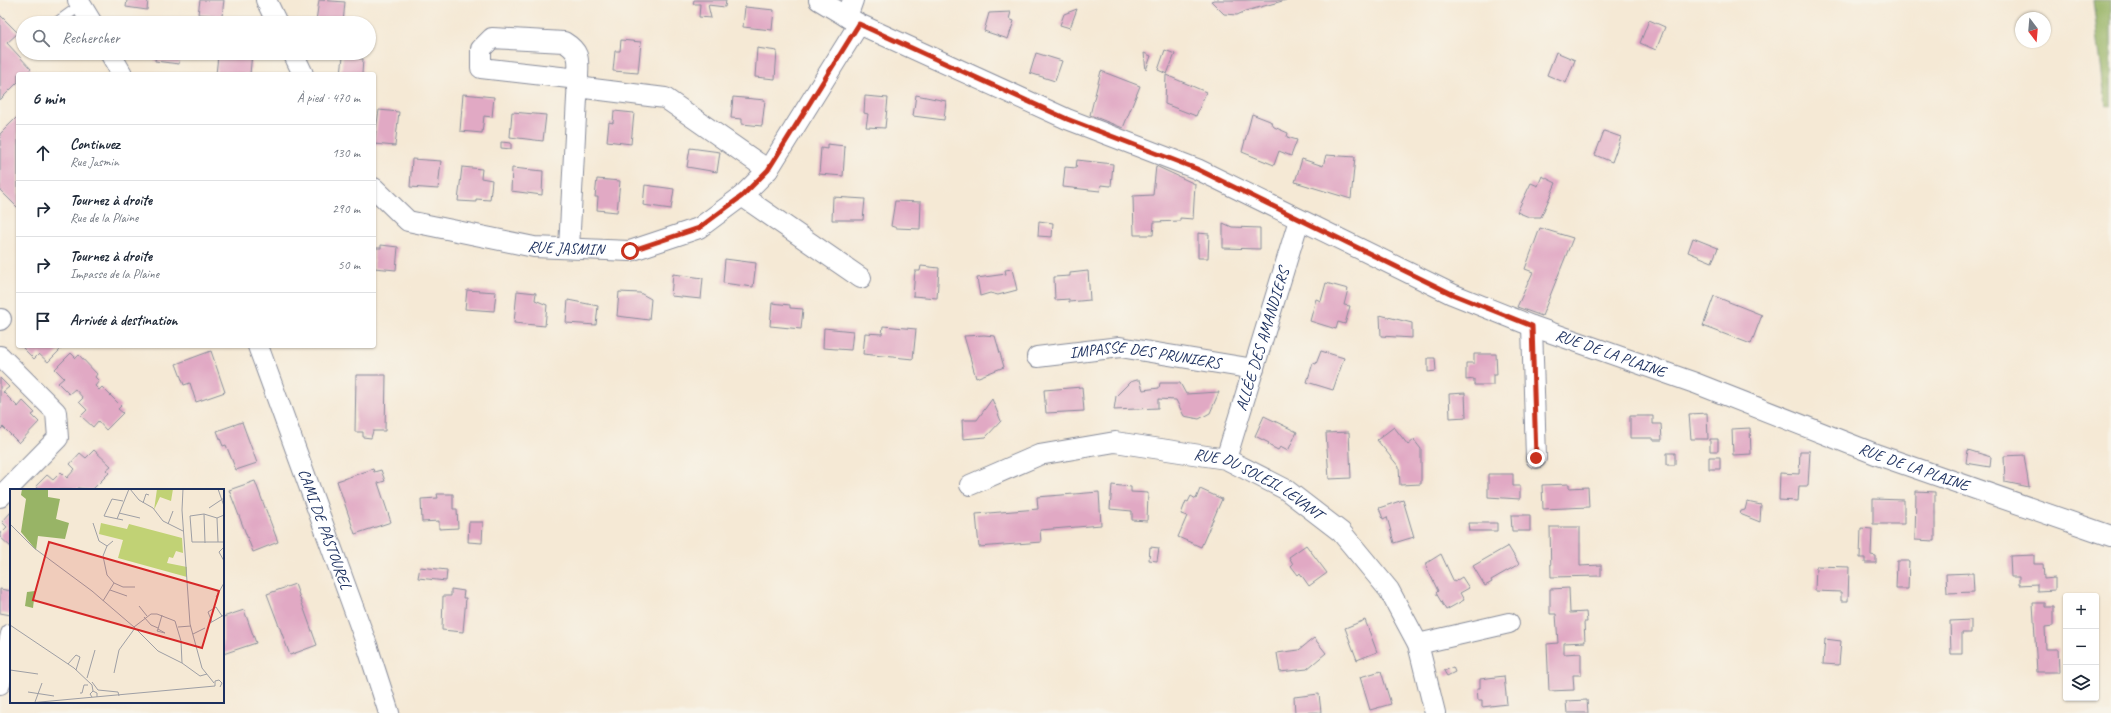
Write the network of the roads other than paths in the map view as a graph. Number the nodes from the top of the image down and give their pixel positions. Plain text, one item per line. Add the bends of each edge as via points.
1 (266, 0) edge
2 (819, 0) edge
3 (79, 3) edge
4 (853, 14) edge
5 (64, 16) edge
6 (87, 16) edge
7 (274, 16) edge
8 (114, 60) edge
9 (296, 60) edge
10 (121, 72) edge
11 (302, 72) edge
12 (768, 170) junction
13 (376, 190) edge
14 (742, 196) junction
15 (1299, 220) junction
16 (569, 248) junction
17 (861, 278) dead end
18 (1532, 326) junction
19 (259, 348) edge
20 (0, 356) edge
21 (1037, 357) dead end
22 (1254, 369) junction
23 (1536, 458) dead end
24 (1226, 459) junction
25 (970, 485) dead end
26 (0, 497) edge
27 (2111, 536) edge
28 (1508, 623) dead end
29 (10, 639) edge
30 (1418, 644) junction
31 (0, 684) edge
32 (388, 713) edge
33 (1435, 713) edge

1 - 7 street
2 - 4 street, RUE DE LA PLAINE
3 - 5 lane
3 - 6 street
4 - 12 street, RUE JASMIN
4 - 15 street, RUE DE LA PLAINE via 1067,119 1197,169
8 - 10 street
9 - 11 street
12 - 14 street, RUE JASMIN
12 - 16 street via 665,98 578,83
13 - 16 street, RUE JASMIN via 408,221 534,247
14 - 16 street, RUE JASMIN via 699,228 630,251
14 - 17 street
15 - 18 street, RUE DE LA PLAINE via 1452,294
15 - 22 street, ALLÉE DES AMANDIERS
18 - 23 street
18 - 27 street, RUE DE LA PLAINE via 1696,383 1878,455
19 - 32 street, CAMI DE PASTOUREL via 364,638
20 - 26 street via 56,412 58,438
21 - 22 street, IMPASSE DES PRUNIERS via 1120,347
22 - 24 street, ALLÉE DES AMANDIERS
24 - 25 street, RUE DU SOLEIL LEVANT via 1116,442 1039,455
24 - 30 street, RUE DU SOLEIL LEVANT via 1285,489 1341,532 1389,590
28 - 30 street
29 - 31 street
30 - 33 street, RUE DU SOLEIL LEVANT

